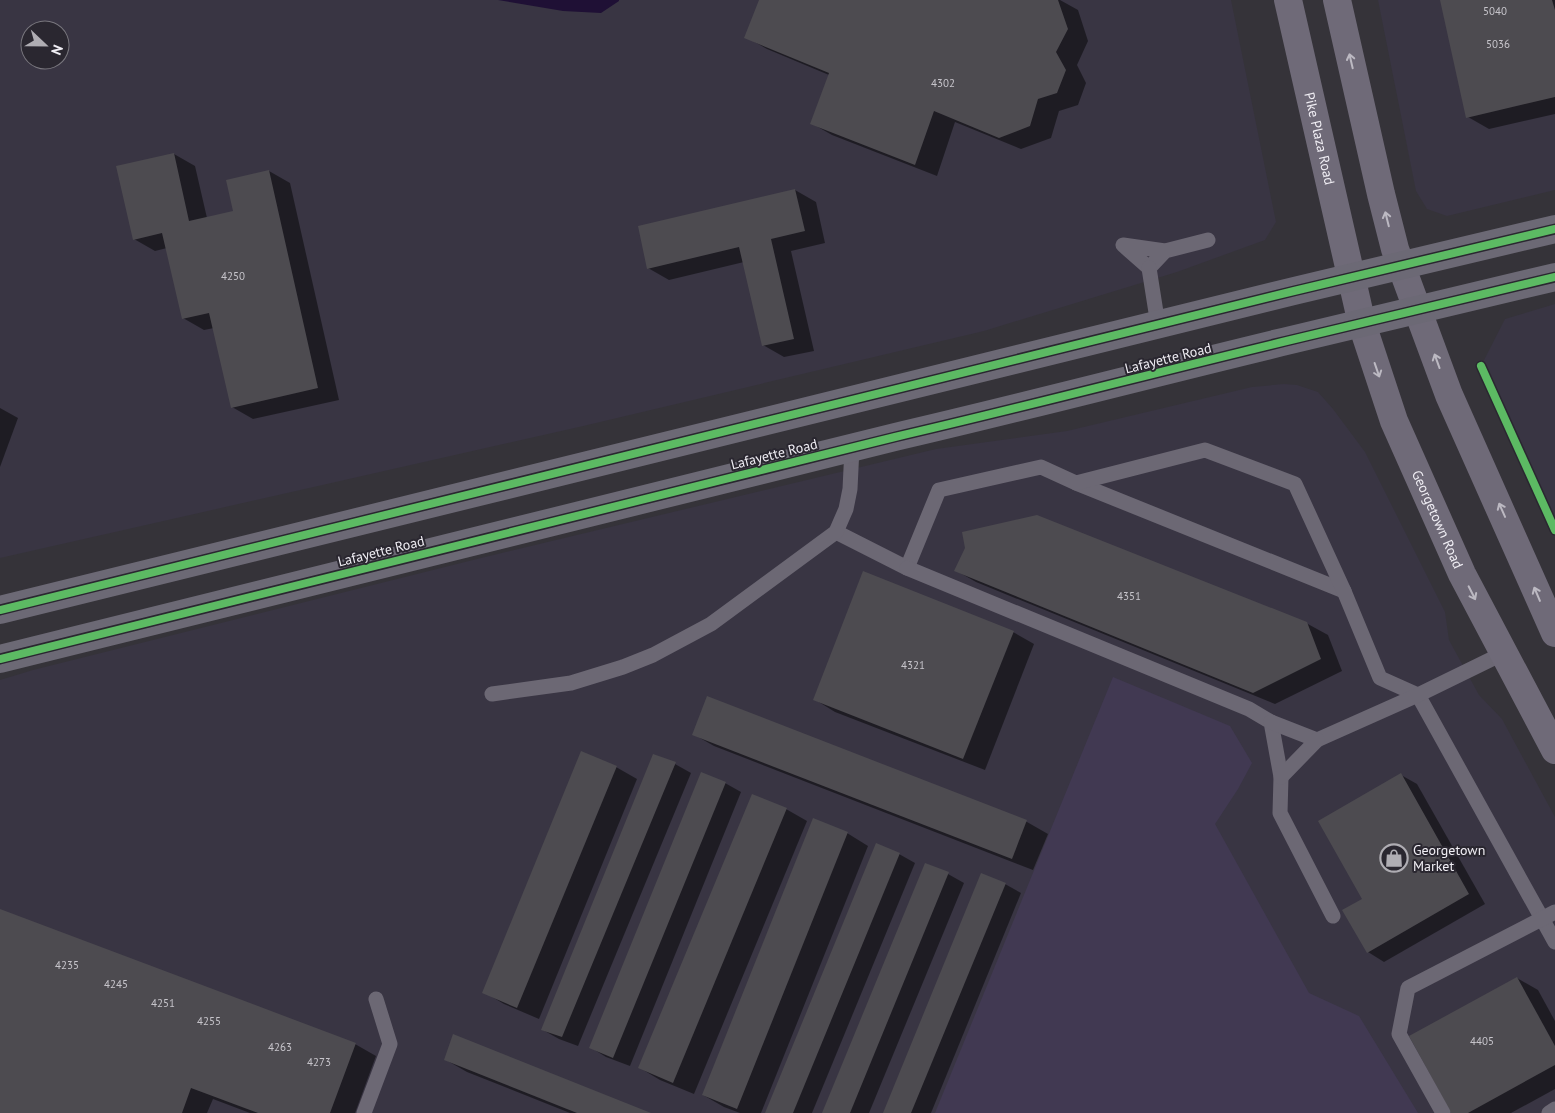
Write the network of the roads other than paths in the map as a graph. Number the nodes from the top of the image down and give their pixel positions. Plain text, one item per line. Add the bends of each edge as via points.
1 (1288, 0) edge
2 (1338, 0) edge
3 (1555, 229) edge
4 (1208, 240) dead end
5 (1165, 251) junction
6 (1401, 266) junction
7 (1149, 268) junction
8 (1555, 276) edge
9 (1351, 278) junction
10 (1418, 310) junction
11 (1362, 324) junction
12 (1158, 325) junction
13 (852, 448) junction
14 (1076, 482) junction
15 (836, 532) junction
16 (907, 568) junction
17 (1344, 591) junction
18 (0, 610) edge
19 (1555, 633) edge
20 (1504, 653) junction
21 (0, 659) edge
22 (492, 694) dead end
23 (1418, 695) junction
24 (1271, 722) junction
25 (1317, 740) junction
26 (1555, 750) edge
27 (1281, 777) junction
28 (1333, 916) dead end
29 (1549, 916) edge
30 (1555, 942) edge
31 (376, 999) dead end
32 (1555, 1109) edge
33 (364, 1113) edge
34 (1443, 1113) edge
35 (1549, 1113) edge

1 - 9 main road, Pike Plaza Road
6 -> 2 main road via 1381,194
3 - 6 main road
4 - 5 lane
5 - 7 lane
5 - 7 lane via 1124,245
6 - 9 main road
6 - 10 main road
7 - 12 lane
8 - 10 main road, Lafayette Road
9 - 11 main road, Georgetown Road
9 - 12 main road
10 - 11 main road, Lafayette Road
19 -> 10 main road via 1449,395
11 - 13 main road, Lafayette Road
11 -> 20 main road, Georgetown Road via 1394,421 1462,574
12 - 18 main road
13 - 15 lane via 849,496
13 - 21 main road, Lafayette Road
14 - 16 lane via 1042,467 940,490
14 - 17 lane
14 - 17 lane via 1205,450 1295,484
15 - 16 lane
15 - 22 lane via 711,624 653,655 571,683
16 - 24 lane via 1249,709
17 - 23 lane via 1380,678
20 - 23 lane
20 - 26 main road, Georgetown Road
23 - 25 lane
23 - 29 lane
24 - 25 lane
24 - 27 lane
25 - 27 lane
27 - 28 lane via 1280,813
29 - 30 lane
29 - 34 lane via 1408,988 1399,1034
31 - 33 lane via 390,1044
32 - 35 lane

